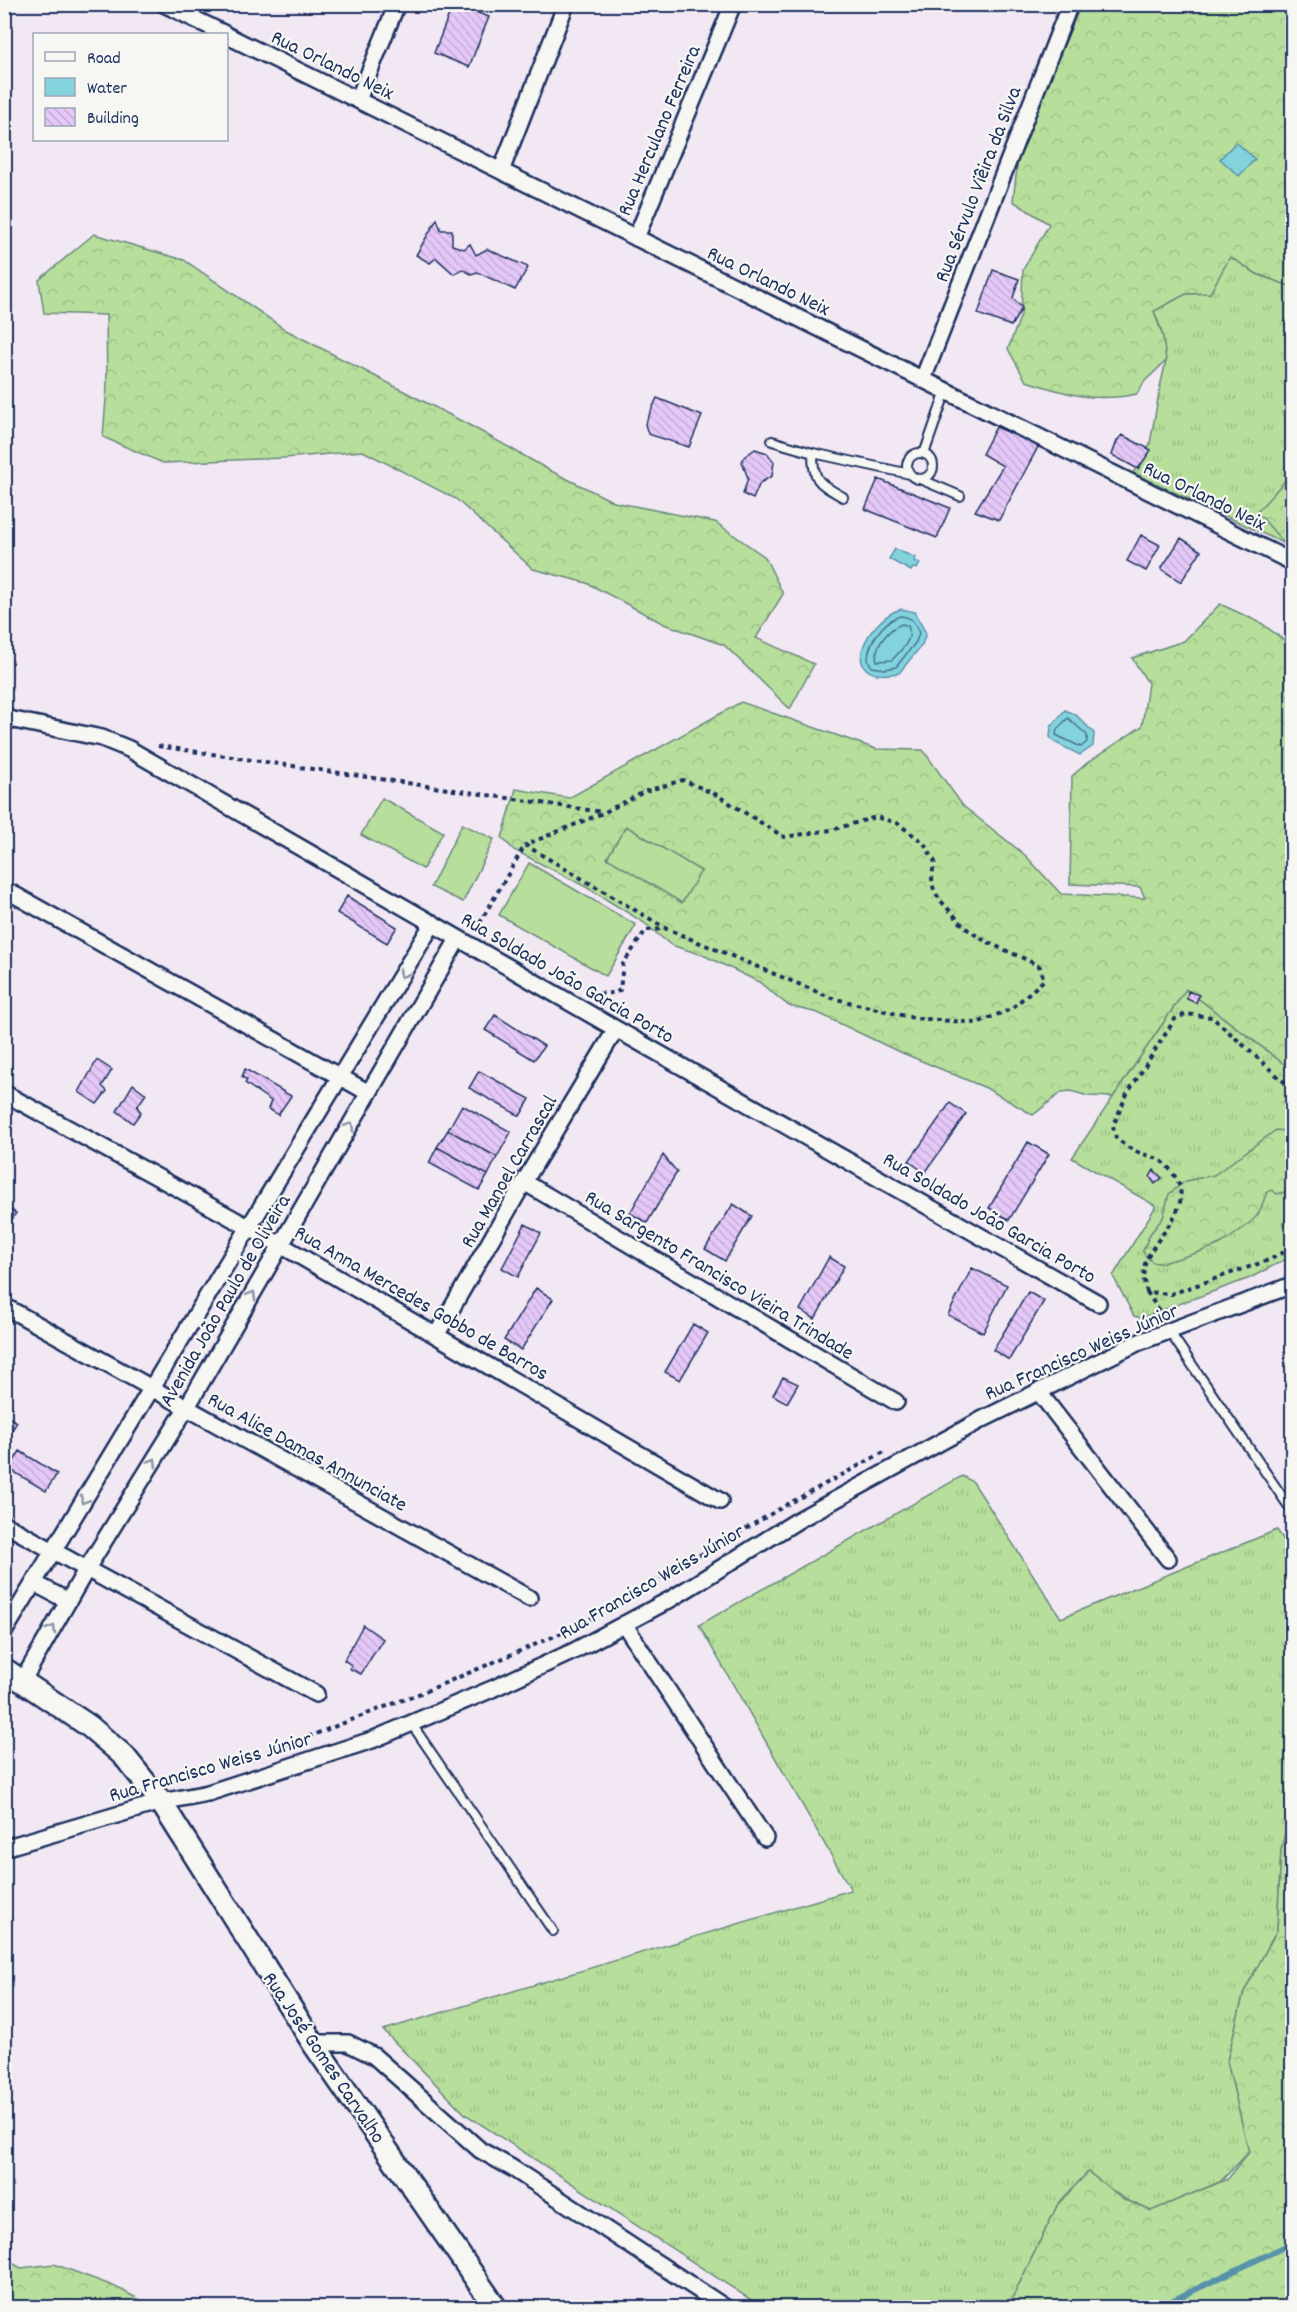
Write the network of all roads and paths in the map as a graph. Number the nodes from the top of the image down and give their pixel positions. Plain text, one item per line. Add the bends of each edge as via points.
1 (164, 4) edge
2 (397, 4) edge
3 (566, 4) edge
4 (733, 4) edge
5 (1070, 4) edge
6 (222, 33) edge
7 (228, 36) edge
8 (358, 100) junction
9 (501, 171) junction
10 (636, 238) junction
11 (923, 379) junction
12 (946, 391) junction
13 (772, 441) dead end
14 (813, 453) junction
15 (924, 454) junction
16 (910, 474) junction
17 (919, 479) junction
18 (960, 496) dead end
19 (843, 497) dead end
20 (1293, 562) edge
21 (4, 718) edge
22 (149, 745) dead end
23 (603, 813) junction
24 (525, 845) junction
25 (4, 889) edge
26 (433, 923) junction
27 (667, 929) junction
28 (463, 942) junction
29 (588, 994) dead end
30 (616, 1029) junction
31 (341, 1077) junction
32 (1293, 1089) edge
33 (4, 1092) edge
34 (369, 1094) junction
35 (524, 1182) junction
36 (250, 1227) junction
37 (281, 1245) junction
38 (1293, 1248) edge
39 (1293, 1264) edge
40 (1276, 1273) dead end
41 (1293, 1286) edge
42 (1147, 1292) junction
43 (1098, 1303) dead end
44 (4, 1306) edge
45 (1174, 1311) dead end
46 (1166, 1315) junction
47 (1155, 1320) dead end
48 (1174, 1330) junction
49 (437, 1334) junction
50 (152, 1388) junction
51 (1038, 1391) junction
52 (896, 1402) dead end
53 (187, 1407) junction
54 (892, 1447) dead end
55 (720, 1501) dead end
56 (1293, 1511) edge
57 (4, 1524) edge
58 (53, 1552) junction
59 (1168, 1559) dead end
60 (81, 1568) junction
61 (34, 1583) junction
62 (529, 1598) dead end
63 (68, 1601) junction
64 (624, 1624) junction
65 (4, 1632) edge
66 (4, 1669) edge
67 (23, 1680) junction
68 (316, 1694) dead end
69 (411, 1723) junction
70 (239, 1764) dead end
71 (161, 1802) junction
72 (765, 1838) dead end
73 (4, 1848) edge
74 (553, 1931) dead end
75 (313, 2043) junction
76 (496, 2307) edge
77 (726, 2307) edge

1 - 6 street, Rua Orlando Neix
2 - 8 street
3 - 9 street
4 - 10 street, Rua Herculano Ferreira
5 - 11 street, Rua Sérvulo Viêira da Silva
7 - 8 street, Rua Orlando Neix
8 - 9 street, Rua Orlando Neix
9 - 10 street, Rua Orlando Neix
10 - 11 street, Rua Orlando Neix
11 - 12 street, Rua Orlando Neix
12 - 15 lane
12 - 20 street, Rua Orlando Neix
13 - 14 lane
14 - 16 lane
14 - 19 lane via 819,483
15 - 16 lane via 910,459
15 - 17 lane via 933,462 932,471
16 - 17 lane
17 - 18 lane
21 - 26 street, Rua Soldado João Garcia Porto via 102,738 129,749
22 - 23 path
23 - 24 path
23 - 27 path via 646,791 683,780 715,794 784,837 831,830 876,817 897,823 924,843 935,862 931,876 935,895 967,930 1040,967 1044,980 1011,1009 977,1023 914,1018 832,998
24 - 27 path
24 - 28 path
25 - 31 street
26 - 28 street, Rua Soldado João Garcia Porto
26 -> 31 street, Avenida João Paulo de Oliveira
27 - 29 path via 646,930 642,935 623,964 620,990
28 - 30 street, Rua Soldado João Garcia Porto
28 - 34 street, Avenida João Paulo de Oliveira
30 - 35 street, Rua Manoel Carrascal
30 - 43 street, Rua Soldado João Garcia Porto
31 - 34 street
31 - 36 street, Avenida João Paulo de Oliveira
32 - 42 path via 1212,1017 1186,1014 1175,1019 1127,1094 1113,1126 1116,1137 1132,1150 1163,1162 1177,1180 1181,1195 1173,1221 1145,1264
33 - 36 street, Rua Anna Mercedes Gobbo de Barros
37 -> 34 street, Avenida João Paulo de Oliveira
35 - 49 street, Rua Manoel Carrascal
35 - 52 street, Rua Sargento Francisco Vieira Trindade
36 - 37 street, Rua Anna Mercedes Gobbo de Barros
36 - 50 street, Avenida João Paulo de Oliveira
37 - 49 street, Rua Anna Mercedes Gobbo de Barros
53 -> 37 street, Avenida João Paulo de Oliveira
38 - 42 path via 1171,1294
39 - 40 path
41 - 48 street, Rua Francisco Weiss Júnior
42 - 46 path
44 - 50 street, Rua Alice Damas Annunciate
45 - 46 path
46 - 47 path
46 - 48 path
48 - 51 street, Rua Francisco Weiss Júnior via 1137,1343
48 - 56 lane
49 - 55 street, Rua Anna Mercedes Gobbo de Barros
50 - 53 street, Rua Alice Damas Annunciate
50 -> 58 street, Avenida João Paulo de Oliveira
51 - 59 street
51 - 64 street, Rua Francisco Weiss Júnior via 800,1519
60 -> 53 street, Avenida João Paulo de Oliveira
53 - 62 street, Rua Alice Damas Annunciate
54 - 70 path via 576,1627
57 - 58 street
58 - 60 street
58 - 61 street, Avenida João Paulo de Oliveira
60 - 63 street, Avenida João Paulo de Oliveira
60 - 68 street
61 - 63 street
61 - 65 street, Avenida João Paulo de Oliveira
67 -> 63 street, Avenida João Paulo de Oliveira
64 - 69 street, Rua Francisco Weiss Júnior
64 - 72 street
66 - 67 main road, Rua José Gomes Carvalho
67 - 71 main road, Rua José Gomes Carvalho via 124,1756
69 - 71 street, Rua Francisco Weiss Júnior via 372,1740 208,1793
69 - 74 lane
71 - 73 street, Rua Francisco Weiss Júnior
71 - 75 main road, Rua José Gomes Carvalho
75 - 76 main road, Rua José Gomes Carvalho
75 - 77 street via 348,2043 374,2056 480,2150

